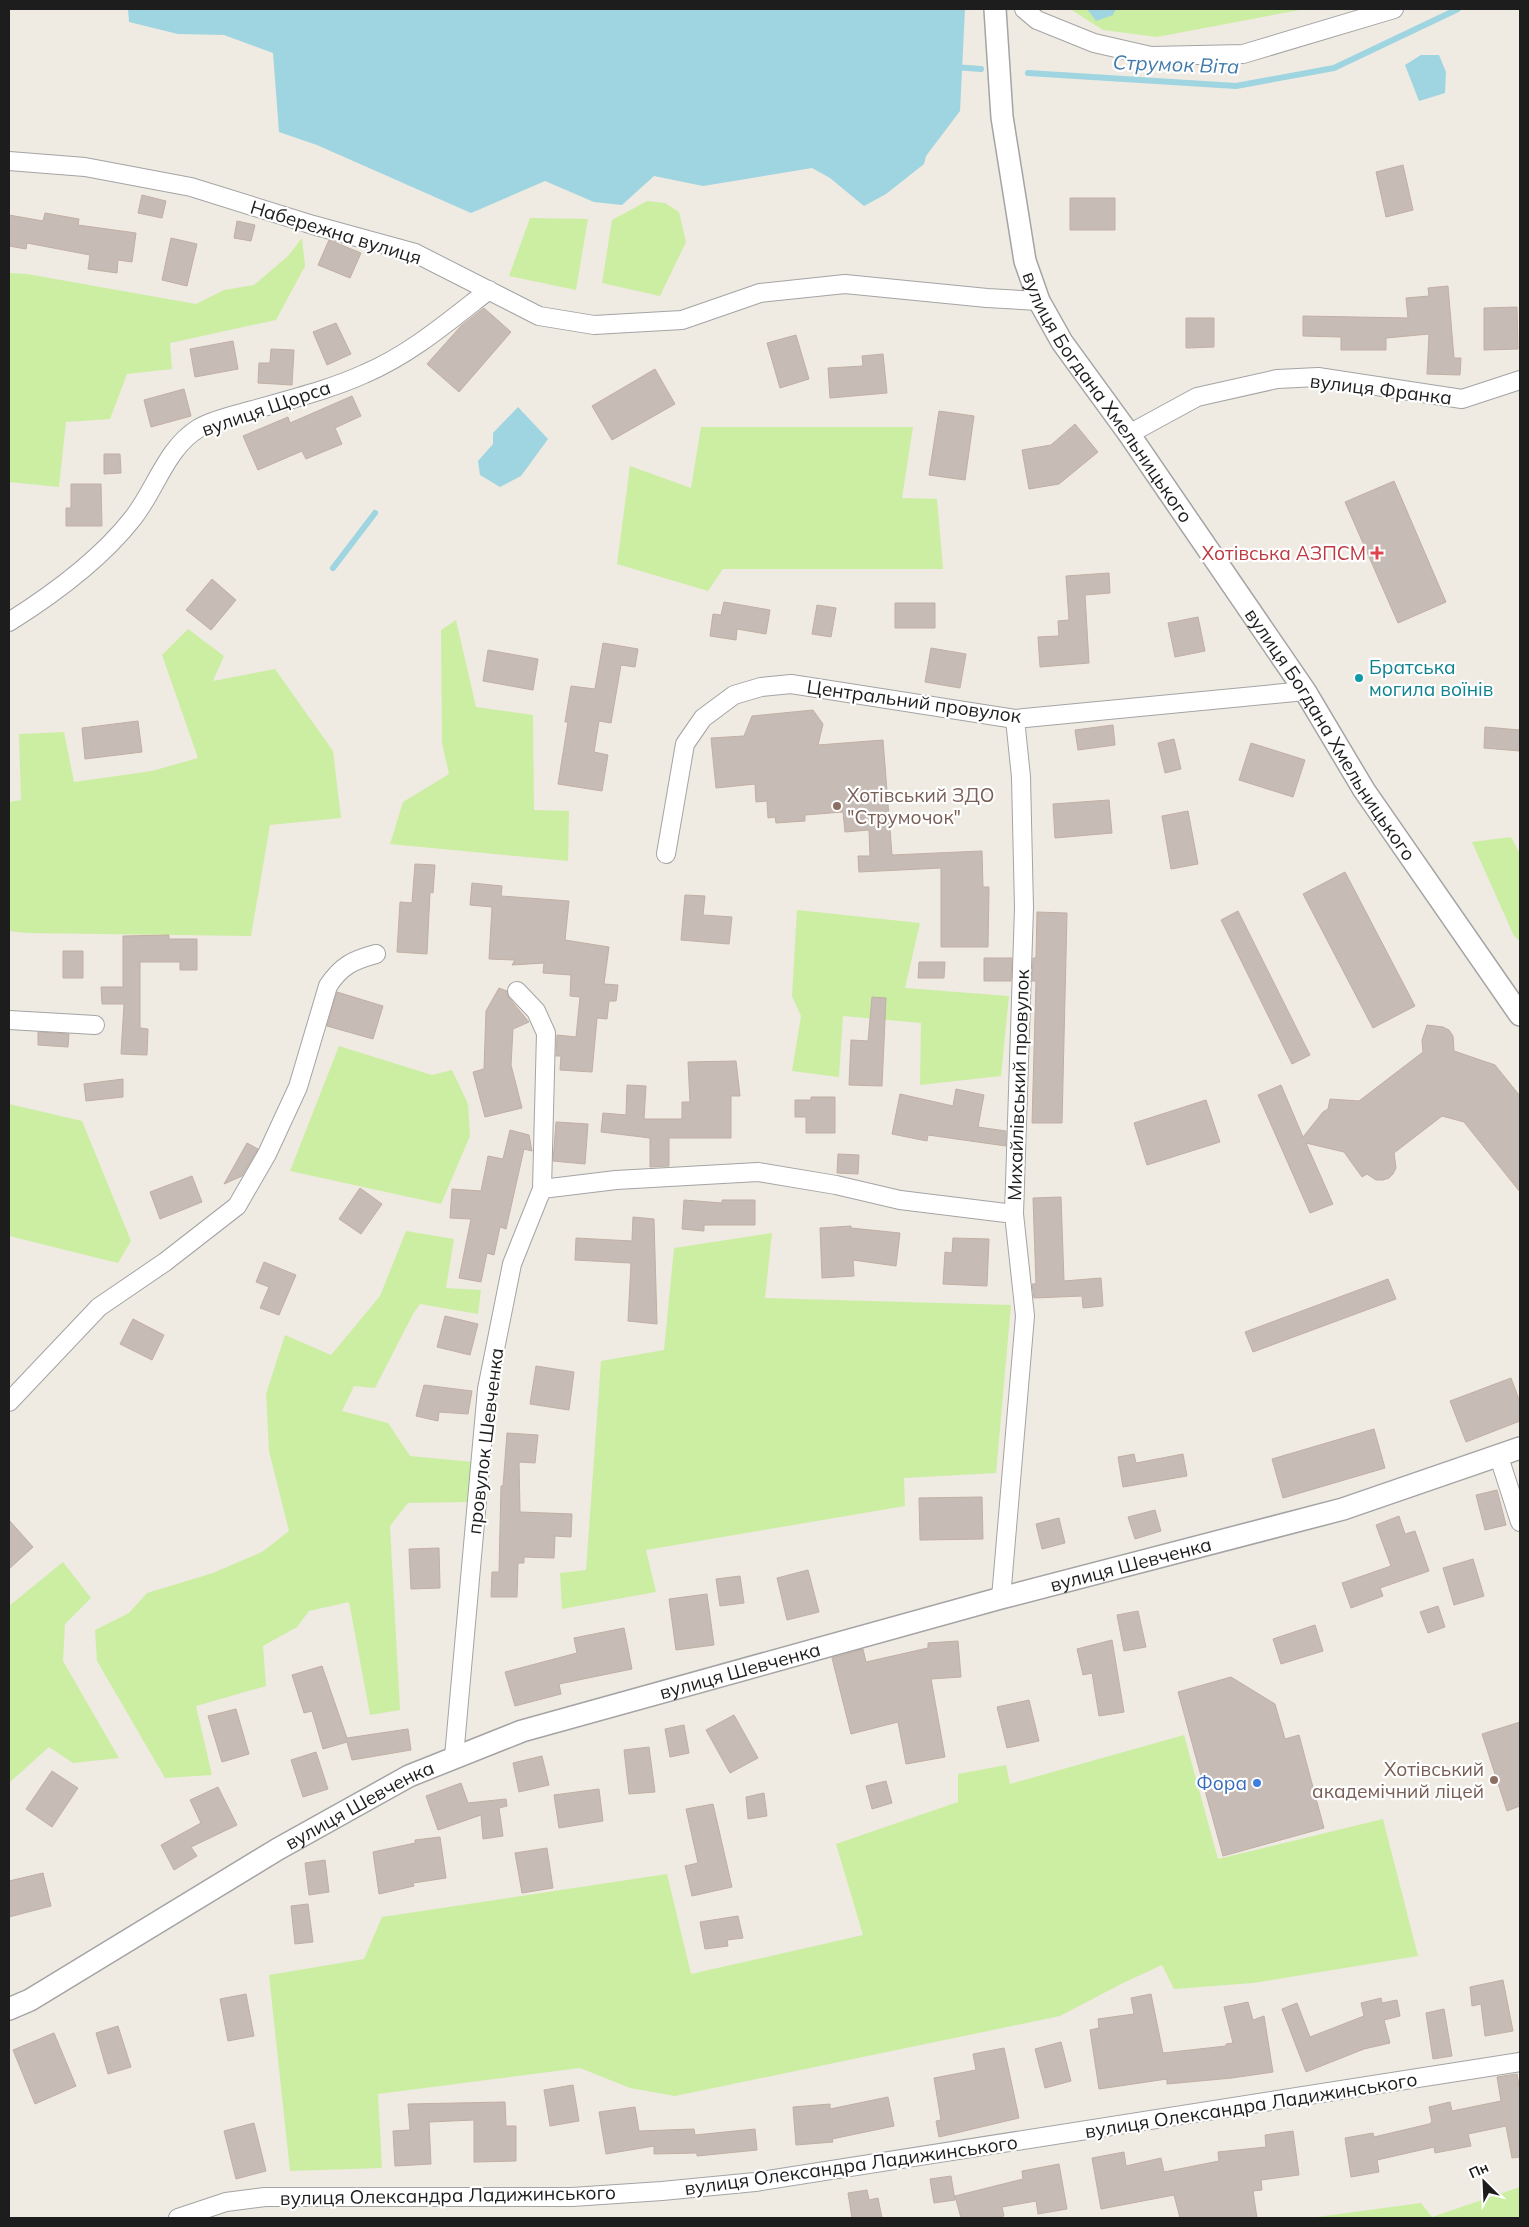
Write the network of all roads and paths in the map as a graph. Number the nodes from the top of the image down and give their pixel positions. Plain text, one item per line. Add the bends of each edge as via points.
1 (995, 9) edge
2 (1024, 9) edge
3 (1394, 9) edge
4 (9, 161) edge
5 (489, 290) junction
6 (1039, 301) junction
7 (1520, 380) edge
8 (1129, 434) junction
9 (9, 622) edge
10 (1305, 691) junction
11 (1015, 719) junction
12 (666, 854) dead end
13 (376, 954) dead end
14 (517, 991) dead end
15 (1520, 1015) edge
16 (9, 1020) edge
17 (95, 1025) dead end
18 (542, 1189) junction
19 (1014, 1214) junction
20 (9, 1402) edge
21 (1520, 1448) edge
22 (1499, 1457) junction
23 (1520, 1522) edge
24 (1001, 1598) junction
25 (454, 1757) junction
26 (9, 2009) edge
27 (1520, 2062) edge
28 (178, 2218) edge

1 - 6 street, вулиця Богдана Хмельницького via 1002,117 1025,261
2 - 3 street via 1037,20 1094,43 1151,56 1243,54
4 - 5 street, Набережна вулиця via 85,167 192,187 415,253
5 - 6 street, Набережна вулиця via 539,316 594,325 682,320 760,293 845,284
5 - 9 street, вулиця Щорса via 416,346 364,375 200,428 178,445 133,518 87,566 43,601
6 - 8 street, вулиця Богдана Хмельницького via 1062,342
7 - 8 street, вулиця Франка via 1462,399 1318,378 1277,380 1197,397
8 - 10 street, вулиця Богдана Хмельницького
10 - 11 street, Центральний провулок
10 - 15 street, вулиця Богдана Хмельницького via 1364,790
11 - 12 street, Центральний провулок via 791,684 761,687 734,695 703,718 685,744
11 - 19 street, Михайлівський провулок via 1021,777 1024,908
13 - 20 street via 357,959 337,972 328,986 298,1087 267,1154 237,1206 165,1262 99,1307
14 - 18 street, провулок Шевченка via 536,1011 546,1033
16 - 17 street
18 - 19 street, Михайлівський провулок via 616,1180 758,1172 900,1200
18 - 25 street, провулок Шевченка via 512,1264 487,1388
19 - 24 street via 1025,1316
21 - 22 street, вулиця Шевченка
22 - 23 street
22 - 24 street, вулиця Шевченка via 1343,1509
24 - 25 street, вулиця Шевченка via 522,1731
25 - 26 street, вулиця Шевченка via 409,1776 278,1849 30,2000
27 - 28 street, вулиця Олександра Ладижинського via 755,2182 572,2197 265,2197 226,2202

